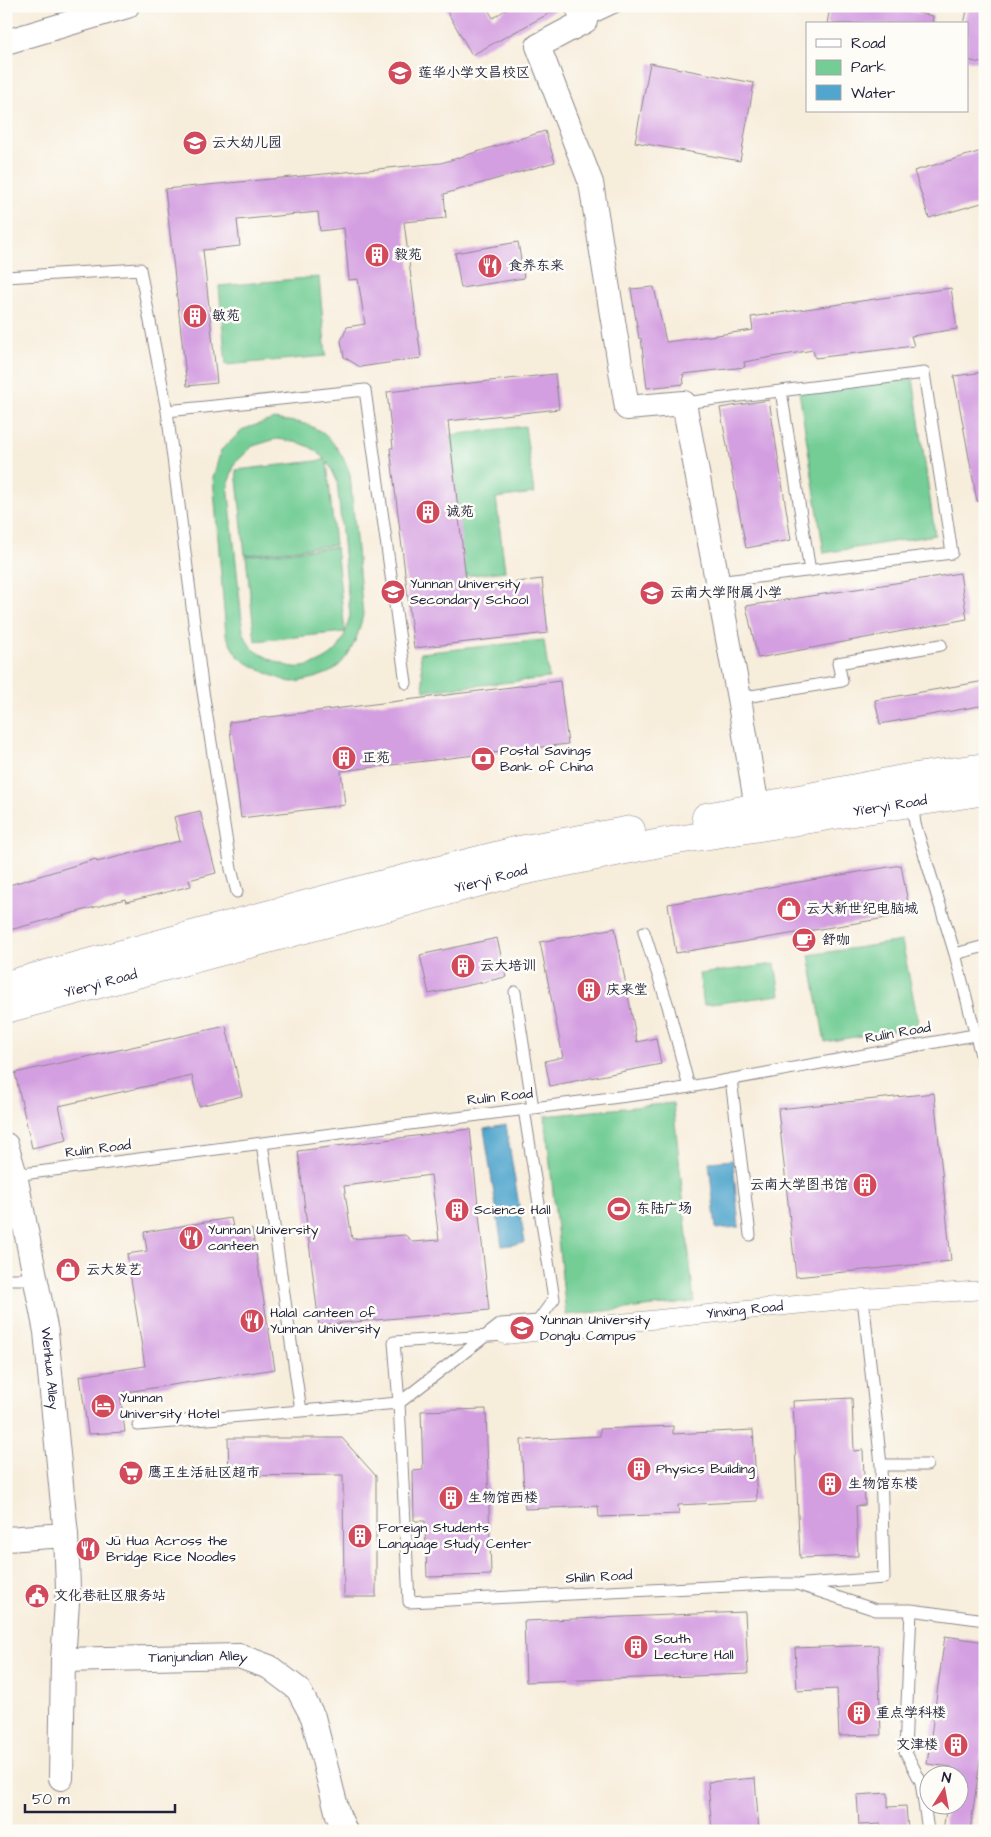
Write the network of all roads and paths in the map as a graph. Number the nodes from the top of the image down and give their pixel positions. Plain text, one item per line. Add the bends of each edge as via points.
1 (127, 6) edge
2 (617, 6) edge
3 (581, 14) edge
4 (6, 42) edge
5 (6, 277) edge
6 (781, 391) junction
7 (684, 403) junction
8 (167, 411) junction
9 (810, 571) junction
10 (717, 582) junction
11 (941, 645) dead end
12 (406, 683) dead end
13 (739, 698) junction
14 (985, 767) edge
15 (910, 791) junction
16 (985, 791) edge
17 (757, 808) junction
18 (237, 892) dead end
19 (644, 932) dead end
20 (985, 946) edge
21 (955, 954) junction
22 (6, 986) edge
23 (515, 992) dead end
24 (6, 1009) edge
25 (979, 1034) edge
26 (985, 1071) edge
27 (731, 1079) junction
28 (689, 1087) junction
29 (529, 1109) junction
30 (262, 1142) junction
31 (6, 1145) edge
32 (15, 1175) junction
33 (750, 1235) dead end
34 (36, 1279) junction
35 (6, 1280) edge
36 (985, 1290) edge
37 (863, 1298) junction
38 (505, 1335) joint
39 (487, 1336) junction
40 (399, 1403) junction
41 (301, 1411) junction
42 (138, 1425) dead end
43 (881, 1465) junction
44 (927, 1465) dead end
45 (66, 1535) junction
46 (6, 1539) edge
47 (797, 1584) junction
48 (911, 1610) junction
49 (985, 1620) edge
50 (63, 1660) junction
51 (61, 1778) dead end
52 (345, 1831) edge
53 (928, 1831) edge

1 - 4 street
2 - 3 lane
3 - 7 street via 538,46 591,183 627,408
5 - 8 lane via 140,269
6 - 7 lane
6 - 9 lane
6 - 9 lane via 924,373 926,382 952,553
7 - 10 street
8 - 12 lane via 365,390
8 - 18 lane via 202,685
9 - 10 lane
10 - 13 street
11 - 13 lane via 838,663 842,681
13 - 17 street
14 - 15 main road, Yi'eryi Road
15 - 16 main road, Yi'eryi Road
15 - 17 main road, Yi'eryi Road
15 - 21 lane via 915,824
15 - 24 main road, Yi'eryi Road via 522,871
17 - 22 main road, Yi'eryi Road via 519,850
19 - 28 lane
20 - 21 lane
21 - 25 lane
23 - 29 lane
25 - 26 lane
25 - 27 lane, Rulin Road
27 - 28 lane, Rulin Road
27 - 33 lane
28 - 29 lane, Rulin Road
29 - 30 lane, Rulin Road
29 - 39 lane via 554,1299 538,1321 501,1324
30 - 32 lane, Rulin Road
30 - 41 lane
31 - 32 street, Wenhua Alley
32 - 34 street, Wenhua Alley
34 - 35 lane
34 - 45 street, Wenhua Alley via 46,1332
36 - 37 street, Yinxing Road
37 - 38 street, Yinxing Road
37 - 43 lane
38 - 39 lane
39 - 40 lane
39 - 40 lane via 394,1342
40 - 41 lane
40 - 47 lane, Shilin Road via 409,1602
41 - 42 lane
43 - 44 lane
43 - 47 lane via 884,1578
45 - 46 street
45 - 50 street via 68,1588
47 - 48 lane, Shilin Road via 876,1610
48 - 49 lane, Shilin Road
48 - 53 lane via 906,1751 921,1782
50 - 51 street
50 - 52 street, Tianjundian Alley via 239,1656 269,1667 298,1689 313,1717

